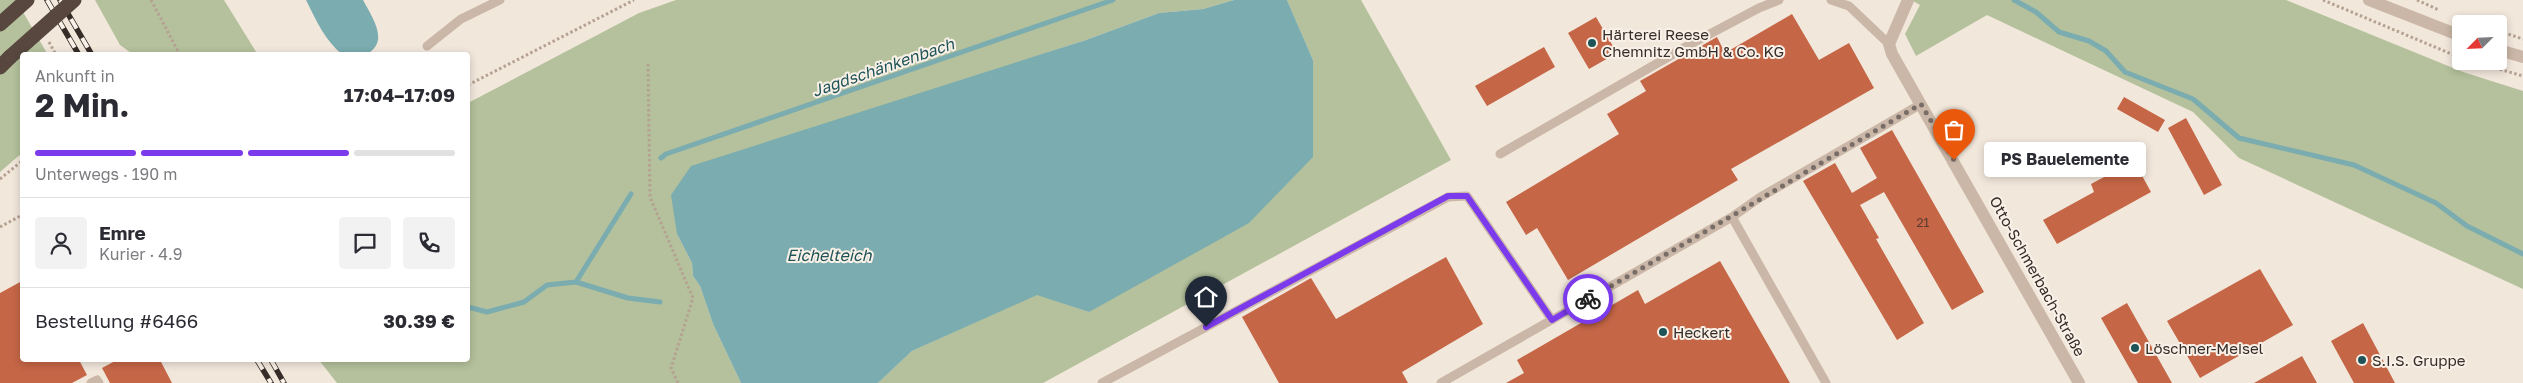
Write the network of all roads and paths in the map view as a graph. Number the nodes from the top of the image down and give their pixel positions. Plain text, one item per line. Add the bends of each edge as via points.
1 (27, 0) edge
2 (74, 0) edge
3 (151, 0) edge
4 (500, 0) edge
5 (634, 0) edge
6 (1779, 0) edge
7 (1831, 0) edge
8 (1908, 0) edge
9 (2323, 0) edge
10 (2369, 0) edge
11 (0, 24) edge
12 (2452, 32) edge
13 (2508, 34) edge
14 (2523, 39) edge
15 (1889, 44) junction
16 (427, 46) dead end
17 (178, 52) edge
18 (2508, 53) edge
19 (2452, 54) edge
20 (2523, 57) edge
21 (5, 62) edge
22 (648, 64) dead end
23 (2502, 70) edge
24 (2523, 76) edge
25 (470, 83) edge
26 (1921, 104) junction
27 (1500, 154) dead end
28 (20, 163) edge
29 (0, 179) edge
30 (20, 216) edge
31 (1732, 217) junction
32 (0, 227) edge
33 (1552, 320) junction
34 (91, 383) edge
35 (99, 383) edge
36 (678, 383) edge
37 (1102, 383) edge
38 (1441, 383) edge
39 (1826, 383) edge
40 (2079, 383) edge

1 - 11 highway, bridge
2 - 21 highway, bridge
3 - 17 path
4 - 16 lane via 461,19
5 - 25 path
6 - 27 lane via 1689,45
7 - 15 lane via 1849,6
8 - 15 street
9 - 19 path
10 - 12 street
13 - 14 path
15 - 26 street, Otto-Schmerbach-Straße
18 - 20 street
22 - 36 path via 650,197 694,298 671,368
23 - 24 path
26 - 31 lane
26 - 40 street, Otto-Schmerbach-Straße
28 - 29 path
30 - 32 path
31 - 33 lane
31 - 39 lane
33 - 37 lane via 1467,196 1448,196
33 - 38 lane
34 - 35 lane via 97,380

